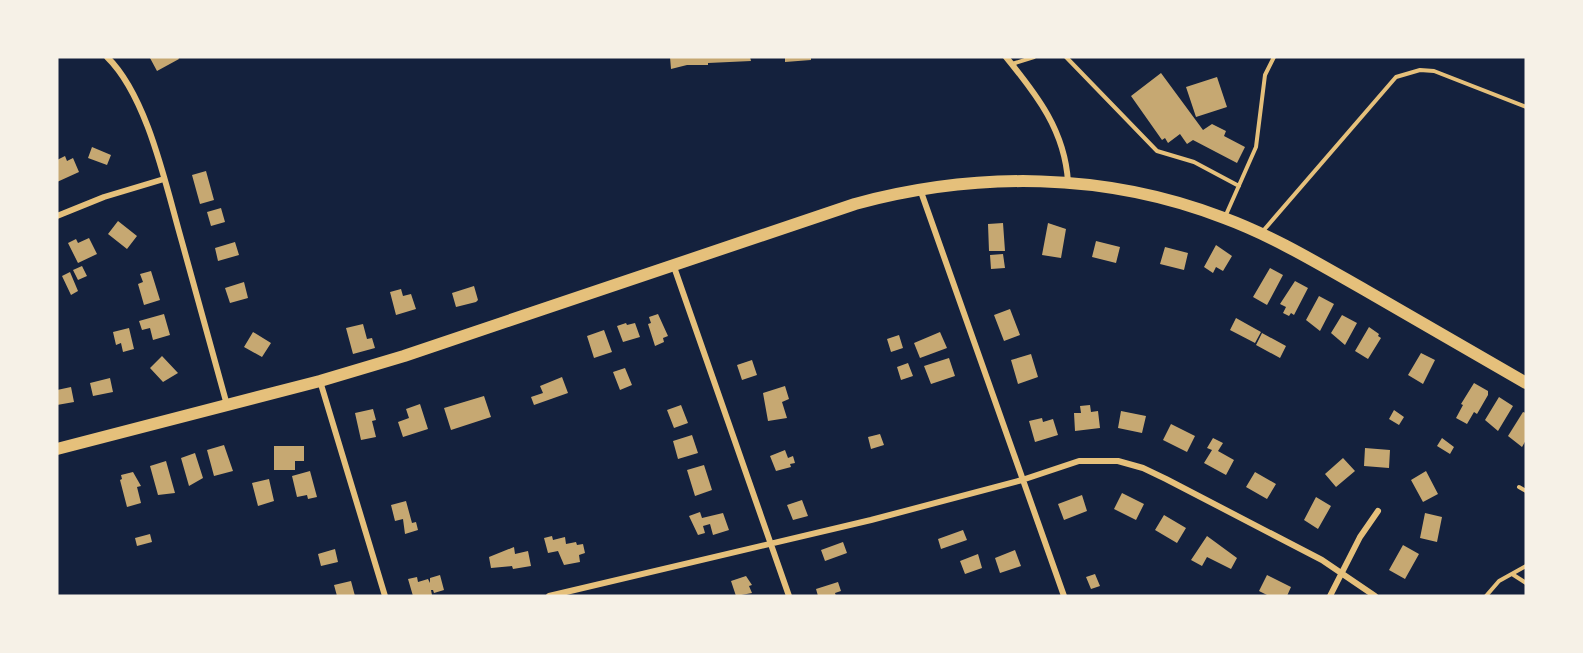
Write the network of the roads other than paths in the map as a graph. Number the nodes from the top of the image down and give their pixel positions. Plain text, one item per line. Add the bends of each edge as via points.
1 (107, 57) edge
2 (1006, 57) edge
3 (1034, 57) edge
4 (1066, 57) edge
5 (1274, 57) edge
6 (1011, 64) junction
7 (1526, 107) edge
8 (164, 179) junction
9 (1068, 182) junction
10 (1239, 186) junction
11 (920, 189) junction
12 (57, 216) edge
13 (1225, 218) junction
14 (1261, 234) junction
15 (673, 264) junction
16 (320, 381) junction
17 (1526, 383) edge
18 (227, 405) junction
19 (57, 449) edge
20 (1022, 480) junction
21 (1519, 487) dead end
22 (1526, 491) edge
23 (1378, 511) dead end
24 (771, 543) junction
25 (1526, 566) edge
26 (1341, 574) junction
27 (1511, 574) junction
28 (1526, 584) edge
29 (385, 596) edge
30 (549, 596) edge
31 (789, 596) edge
32 (1064, 596) edge
33 (1330, 596) edge
34 (1376, 596) edge
35 (1486, 596) edge

1 - 8 street via 128,83 142,112
2 - 6 street
3 - 6 lane
4 - 10 lane via 1157,151 1194,162
5 - 10 lane via 1265,75 1256,147
6 - 9 street via 1054,124 1063,148
7 - 14 lane via 1434,71 1420,70 1396,77
8 - 12 street
8 - 18 street
9 - 11 main road via 993,181
9 - 13 main road via 1151,195
10 - 13 lane
11 - 15 main road via 847,206
11 - 20 street
13 - 14 main road
14 - 17 main road
15 - 16 main road via 405,356
15 - 24 street
16 - 18 main road
16 - 29 street
18 - 19 main road
20 - 24 street
20 - 26 street via 1079,461 1118,461 1143,468 1322,560
20 - 32 street
21 - 22 lane
23 - 26 street
24 - 30 street
24 - 31 street
25 - 27 lane
26 - 33 street
26 - 34 street
27 - 28 lane
27 - 35 lane

